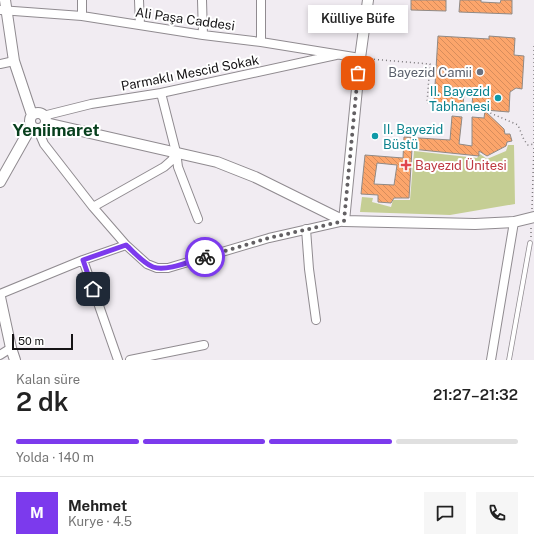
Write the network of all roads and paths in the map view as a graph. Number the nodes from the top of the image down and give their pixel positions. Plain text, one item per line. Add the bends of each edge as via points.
1 (5, 0) edge
2 (82, 0) edge
3 (139, 0) edge
4 (202, 0) edge
5 (261, 0) edge
6 (368, 0) edge
7 (3, 10) edge
8 (82, 16) junction
9 (140, 25) junction
10 (203, 35) junction
11 (261, 42) junction
12 (534, 46) edge
13 (341, 54) junction
14 (360, 58) junction
15 (14, 61) junction
16 (0, 64) edge
17 (161, 93) junction
18 (40, 124) junction
19 (534, 144) edge
20 (176, 152) junction
21 (0, 182) edge
22 (93, 207) junction
23 (533, 217) edge
24 (198, 219) dead end
25 (344, 221) junction
26 (514, 222) junction
27 (306, 230) junction
28 (530, 243) joint
29 (126, 245) junction
30 (83, 260) junction
31 (0, 295) edge
32 (316, 320) dead end
33 (204, 345) dead end
34 (11, 348) junction
35 (0, 355) edge
36 (15, 360) edge
37 (118, 360) edge
38 (130, 360) edge
39 (491, 360) edge
40 (509, 360) edge

1 - 7 street
2 - 8 street
3 - 9 street
4 - 10 street
5 - 11 street
6 - 14 street
7 - 8 street, Ali Paşa Caddesi
7 - 15 street
8 - 9 street, Ali Paşa Caddesi
9 - 10 street, Ali Paşa Caddesi
10 - 11 street, Ali Paşa Caddesi
11 - 13 street, Ali Paşa Caddesi
12 - 19 path
13 - 14 street, Ali Paşa Caddesi
13 - 17 street, Parmaklı Mescid Sokak
14 - 19 path via 430,64 427,103 479,108 518,125 528,145
14 - 25 street
15 - 16 street
15 - 18 street via 32,115 30,120
17 - 18 street, Parmaklı Mescid Sokak via 91,104
17 - 20 street
18 - 20 street
18 - 21 street
18 - 22 street via 44,144
19 - 23 path
20 - 22 street via 164,167
20 - 24 street via 178,167
20 - 25 street via 236,168
22 - 29 street
23 - 26 street
23 - 28 path
25 - 26 street via 475,224
25 - 27 street
26 - 39 street
27 - 29 street via 162,269 147,264
27 - 32 street
28 - 40 lane
29 - 30 street
30 - 31 street
30 - 37 street
31 - 34 street
33 - 38 street
34 - 35 street
34 - 36 street

